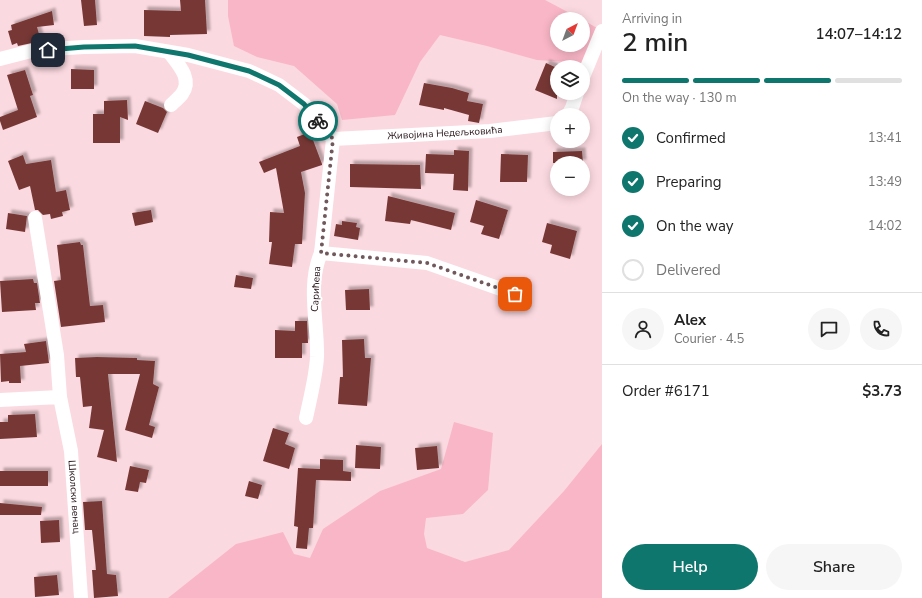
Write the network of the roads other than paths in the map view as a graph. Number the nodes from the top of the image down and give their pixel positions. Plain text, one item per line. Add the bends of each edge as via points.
1 (602, 31) edge
2 (169, 52) junction
3 (0, 59) edge
4 (590, 60) edge
5 (170, 105) dead end
6 (550, 124) edge
7 (333, 139) junction
8 (35, 218) dead end
9 (321, 253) junction
10 (515, 294) dead end
11 (60, 398) junction
12 (0, 400) edge
13 (306, 418) dead end
14 (81, 598) edge

1 - 4 street
2 - 3 street via 135,46 84,47 35,50
2 - 5 street via 186,76 183,94
2 - 7 street via 249,71 279,85 304,104
6 - 7 street, Живојина Недељковића via 490,131
7 - 9 street, Сарићева
8 - 11 street, Школски венац via 57,355
9 - 10 street via 427,263
9 - 13 street, Сарићева via 315,270 317,359
11 - 12 street
11 - 14 street, Школски венац via 71,451

